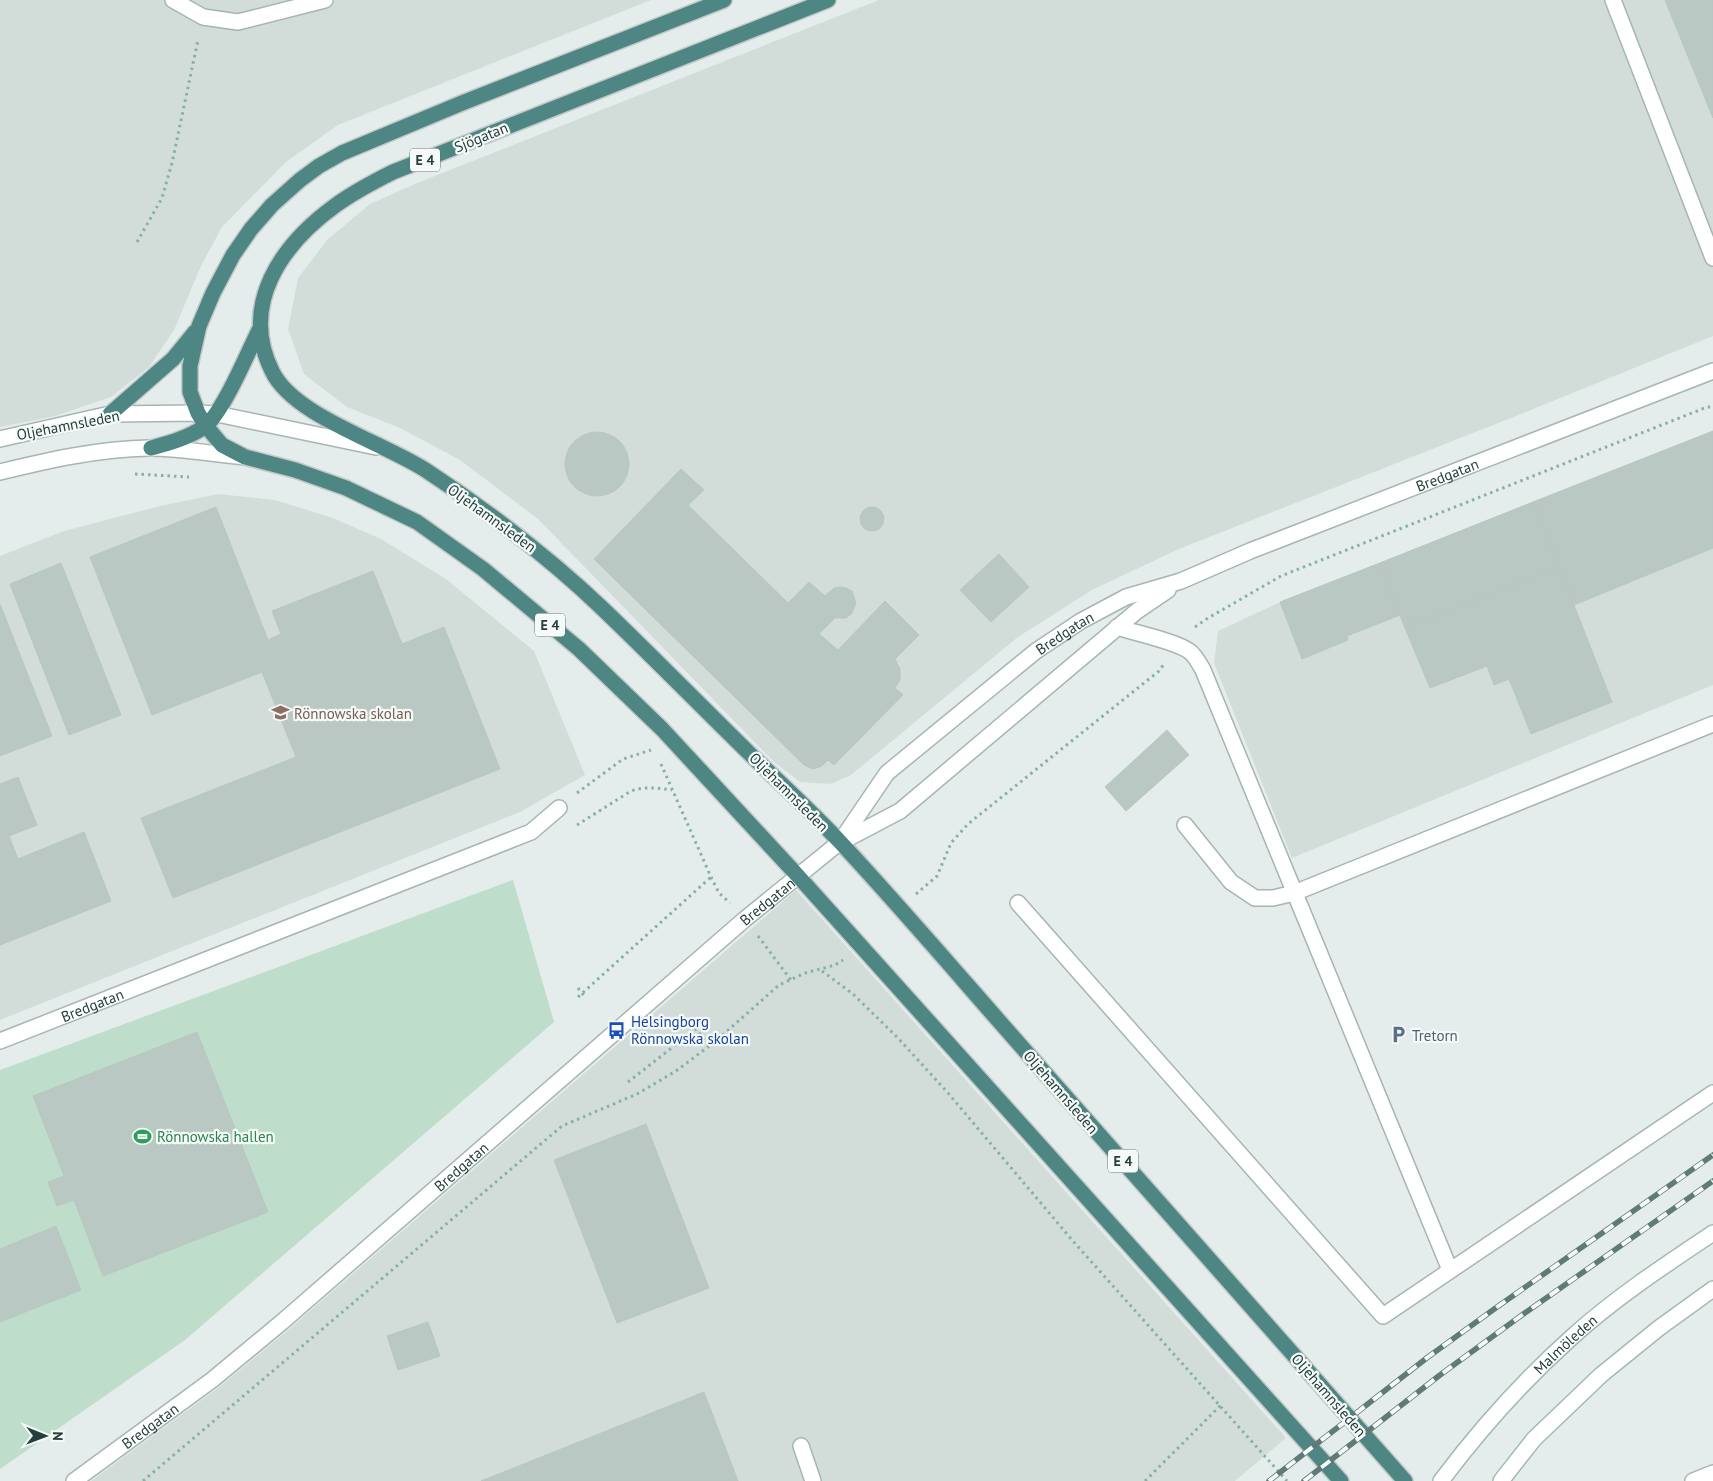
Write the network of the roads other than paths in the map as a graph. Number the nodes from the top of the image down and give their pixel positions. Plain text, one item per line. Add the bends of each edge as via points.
1 (173, 0) edge
2 (325, 0) edge
3 (724, 0) edge
4 (828, 0) edge
5 (1613, 0) edge
6 (1713, 258) edge
7 (199, 326) junction
8 (259, 330) junction
9 (1713, 371) edge
10 (110, 414) junction
11 (217, 414) junction
12 (202, 419) junction
13 (0, 438) edge
14 (151, 448) junction
15 (383, 449) junction
16 (245, 457) junction
17 (0, 472) edge
18 (1181, 581) junction
19 (1117, 627) junction
20 (1713, 724) edge
21 (559, 808) road end
22 (1185, 825) dead end
23 (840, 842) junction
24 (798, 876) junction
25 (1294, 893) junction
26 (1018, 903) dead end
27 (0, 1040) edge
28 (1713, 1093) edge
29 (1713, 1233) edge
30 (1450, 1270) junction
31 (1713, 1289) edge
32 (801, 1446) dead end
33 (1713, 1473) edge
34 (74, 1481) edge
35 (813, 1481) edge
36 (1341, 1481) edge
37 (1405, 1481) edge
38 (1441, 1481) edge
39 (1501, 1481) edge
40 (1693, 1481) edge

1 - 2 street via 202,17 238,22
3 - 7 highway, E 4 via 462,102 319,166 272,205 251,229 233,255
4 - 8 highway, Sjögatan / E 4 via 402,168 360,189 334,206 289,250 267,289 260,309
5 - 6 street
7 - 10 highway via 173,358
7 - 12 highway, E 4 via 192,352 190,392
8 - 11 highway
8 - 15 highway, Sjögatan / E 4 via 273,375 287,390 305,407
9 - 18 street, Bredgatan via 1250,551
10 - 12 street, Oljehamnsleden
10 - 13 street, Oljehamnsleden
11 - 12 highway
11 - 15 street, Oljehamnsleden
12 - 14 highway via 189,436
12 - 16 highway, E 4 via 222,445
14 - 16 street, Oljehamnsleden
14 - 17 street, Oljehamnsleden via 120,449 48,460
15 - 23 highway, Oljehamnsleden / E 4 via 405,457 427,471 548,559
16 - 24 highway, Oljehamnsleden / E 4 via 346,488 417,522 483,569 579,649 662,729
18 - 19 street, Bredgatan
18 - 23 street, Bredgatan via 1126,597 1081,621 1036,651 887,773
19 - 23 street, Bredgatan via 900,812
19 - 25 street via 1178,646 1196,658
20 - 25 street
21 - 27 street, Bredgatan via 530,832
22 - 25 street via 1231,882 1255,898
23 - 24 street, Bredgatan
23 - 37 highway, Oljehamnsleden / E 4
24 - 34 street, Bredgatan via 745,918 275,1328 212,1380
24 - 36 highway, Oljehamnsleden / E 4
25 - 30 street
26 - 30 street via 1382,1316
28 - 30 street
29 - 38 street, Malmöleden via 1579,1331 1503,1406
31 - 39 street via 1601,1375 1534,1439
32 - 35 street
33 - 40 street

